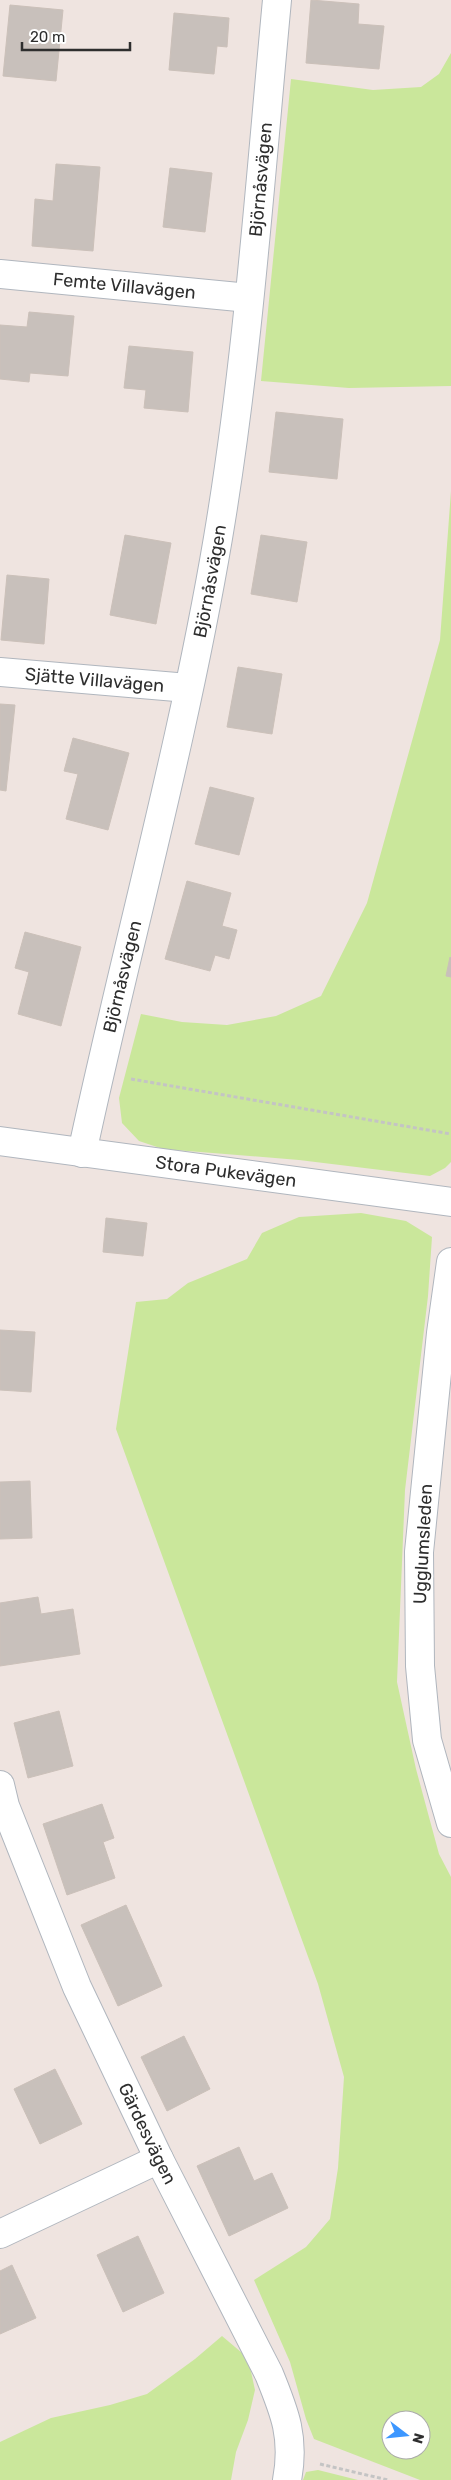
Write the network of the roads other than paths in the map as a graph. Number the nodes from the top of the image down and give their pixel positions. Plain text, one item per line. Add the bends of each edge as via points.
1 (277, 0) edge
2 (0, 274) edge
3 (249, 298) junction
4 (0, 672) edge
5 (188, 688) junction
6 (0, 1141) edge
7 (82, 1153) junction
8 (451, 1202) edge
9 (451, 1262) edge
10 (2, 1799) edge
11 (451, 1823) edge
12 (159, 2159) junction
13 (0, 2234) edge
14 (289, 2469) edge

1 - 3 street, Björnåsvägen
2 - 3 street, Femte Villavägen
3 - 5 street, Björnåsvägen via 237,412 218,540
4 - 5 street, Sjätte Villavägen
5 - 7 street, Björnåsvägen
6 - 7 street, Stora Pukevägen
7 - 8 street, Stora Pukevägen
9 - 11 street, Ugglumsleden via 419,1552 420,1666 427,1740
10 - 12 street, Gärdesvägen via 77,1987
12 - 13 street
12 - 14 street, Gärdesvägen via 269,2374 289,2434

